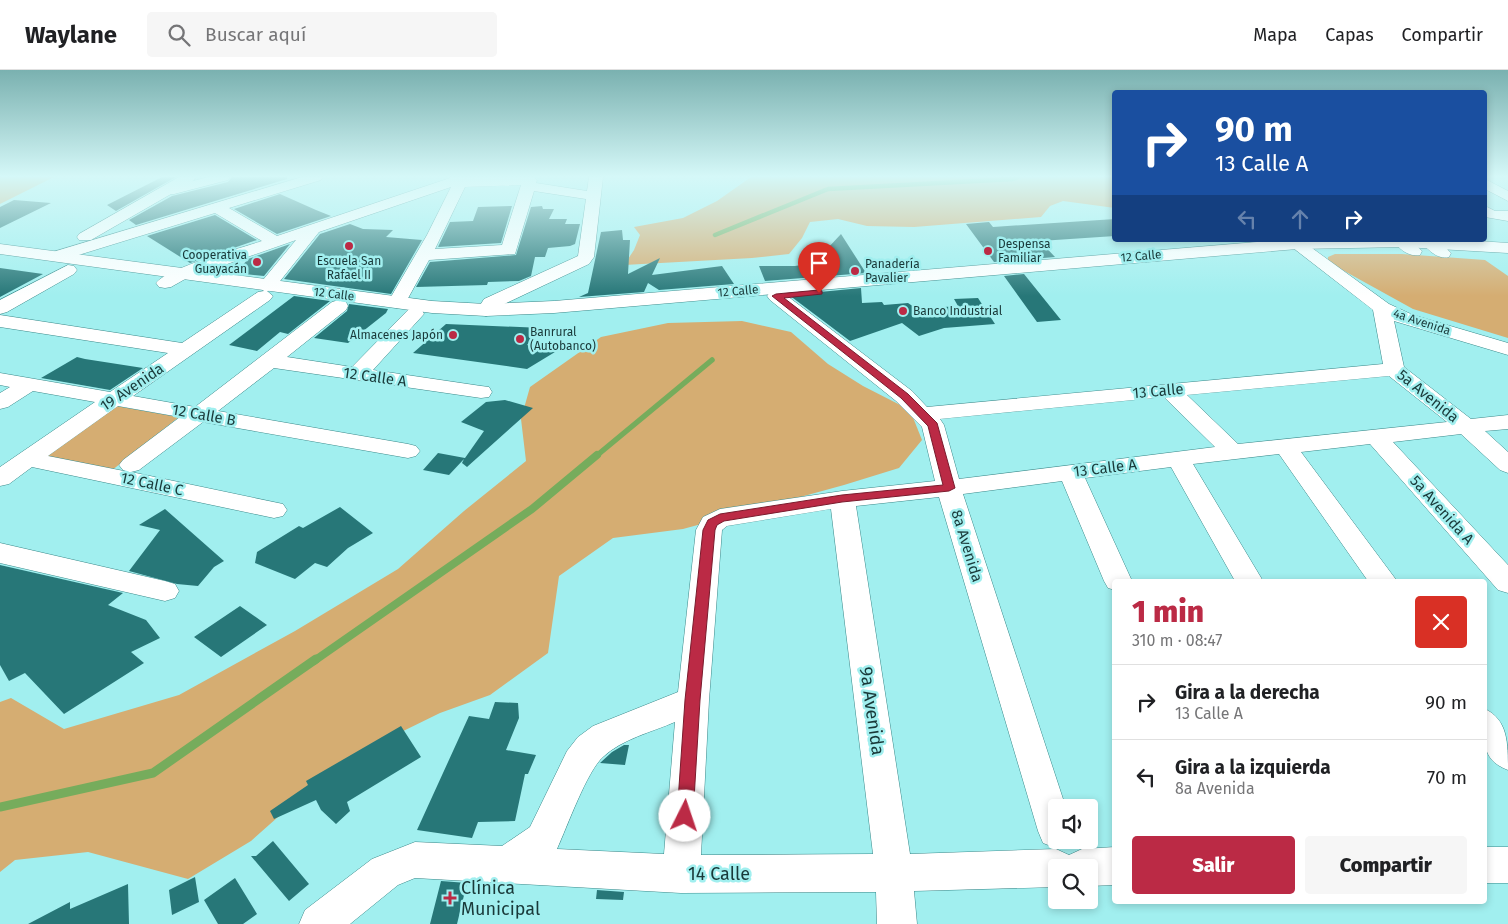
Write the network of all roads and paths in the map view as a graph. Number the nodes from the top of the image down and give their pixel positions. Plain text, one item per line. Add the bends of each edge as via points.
1 (125, 217) edge
2 (188, 217) edge
3 (233, 217) edge
4 (351, 217) edge
5 (443, 217) edge
6 (519, 217) edge
7 (592, 217) edge
8 (313, 230) junction
9 (275, 242) junction
10 (1299, 245) edge
11 (1420, 245) edge
12 (1508, 248) edge
13 (0, 249) edge
14 (250, 251) junction
15 (423, 255) junction
16 (1508, 258) edge
17 (0, 261) edge
18 (60, 261) junction
19 (173, 278) junction
20 (223, 280) junction
21 (266, 291) junction
22 (776, 296) junction
23 (397, 302) junction
24 (339, 306) junction
25 (0, 308) edge
26 (1382, 308) junction
27 (486, 310) junction
28 (415, 314) junction
29 (0, 321) edge
30 (1508, 349) edge
31 (186, 350) junction
32 (270, 361) junction
33 (1394, 369) junction
34 (357, 374) junction
35 (0, 379) edge
36 (29, 384) junction
37 (1169, 390) junction
38 (481, 392) dead end
39 (114, 399) junction
40 (0, 402) edge
41 (199, 414) junction
42 (922, 414) junction
43 (1508, 422) edge
44 (1467, 427) junction
45 (1376, 437) junction
46 (1286, 447) junction
47 (408, 451) dead end
48 (1233, 452) junction
49 (29, 459) junction
50 (1178, 459) junction
51 (131, 465) dead end
52 (1508, 465) edge
53 (1070, 473) junction
54 (0, 478) edge
55 (949, 488) junction
56 (842, 498) junction
57 (274, 510) dead end
58 (3, 556) edge
59 (1117, 579) edge
60 (1248, 579) edge
61 (1382, 579) edge
62 (1508, 583) edge
63 (165, 591) dead end
64 (693, 700) junction
65 (1487, 726) edge
66 (1508, 755) edge
67 (1048, 805) edge
68 (1487, 865) edge
69 (1508, 865) edge
70 (506, 866) junction
71 (1112, 866) edge
72 (1098, 867) edge
73 (1048, 868) edge
74 (894, 873) junction
75 (681, 874) junction
76 (319, 924) edge
77 (897, 924) edge

1 - 18 street
2 - 18 street
3 - 9 street
4 - 8 street
5 - 15 street
6 - 15 street via 509,250
7 - 27 street via 583,260 491,303
8 - 9 street
8 - 21 street, 19 Avenida
9 - 14 street
10 - 11 main road, 12 Calle via 1355,250
10 - 22 main road, 12 Calle
10 - 26 street, 4a Avenida
10 - 27 main road, 12 Calle via 554,308
11 - 12 main road, 12 Calle
11 - 16 main road, 12 Calle
13 - 18 main road, 12 Calle
14 - 19 street
14 - 20 street
15 - 23 street
17 - 18 main road, 12 Calle
18 - 19 main road, 12 Calle
18 - 25 street
19 - 20 main road, 12 Calle
19 - 21 main road, 12 Calle
20 - 21 main road, 12 Calle
21 - 23 main road, 12 Calle
21 - 24 main road, 12 Calle
21 - 31 street, 19 Avenida
22 - 28 main road, 12 Calle via 536,317
22 - 42 street, 8a Avenida via 904,396
23 - 27 main road, 12 Calle
24 - 28 main road, 12 Calle
24 - 32 street
26 - 30 street, 4a Avenida via 1406,319
26 - 33 street, 5a Avenida
28 - 34 street
29 - 31 street
31 - 39 street, 19 Avenida
32 - 34 street, 12 Calle A
32 - 41 street
33 - 37 street, 13 Calle
33 - 44 street, 5a Avenida
34 - 38 street, 12 Calle A
35 - 36 street, 12 Calle B
36 - 39 street, 12 Calle B
36 - 40 street
37 - 42 street, 13 Calle
37 - 48 street
39 - 41 street, 12 Calle B
39 - 49 street, 19 Avenida
41 - 47 street, 12 Calle B
41 - 51 street
42 - 55 street, 8a Avenida via 933,425
43 - 44 street, 13 Calle A
44 - 45 street, 13 Calle A
44 - 52 street, 5a Avenida
45 - 46 street, 13 Calle A
45 - 62 street, 5a Avenida A
46 - 48 street, 13 Calle A
46 - 61 street
48 - 50 street, 13 Calle A
49 - 54 street, 19 Avenida
49 - 57 street, 12 Calle C
50 - 53 street, 13 Calle A
50 - 60 street
53 - 55 street, 13 Calle A
53 - 59 street
55 - 56 street, 13 Calle A
55 - 67 street, 8a Avenida
56 - 64 street, 13 Calle A via 720,518 712,523
56 - 74 street, 9a Avenida
58 - 63 street
64 - 70 street via 605,736 590,747 579,762 542,839
64 - 75 street
65 - 66 street
68 - 69 street
70 - 75 street, 14 Calle
70 - 76 street, 14 Calle via 415,860 385,872
71 - 72 street
73 - 74 street, 14 Calle
74 - 75 street, 14 Calle
74 - 77 street, 9a Avenida

